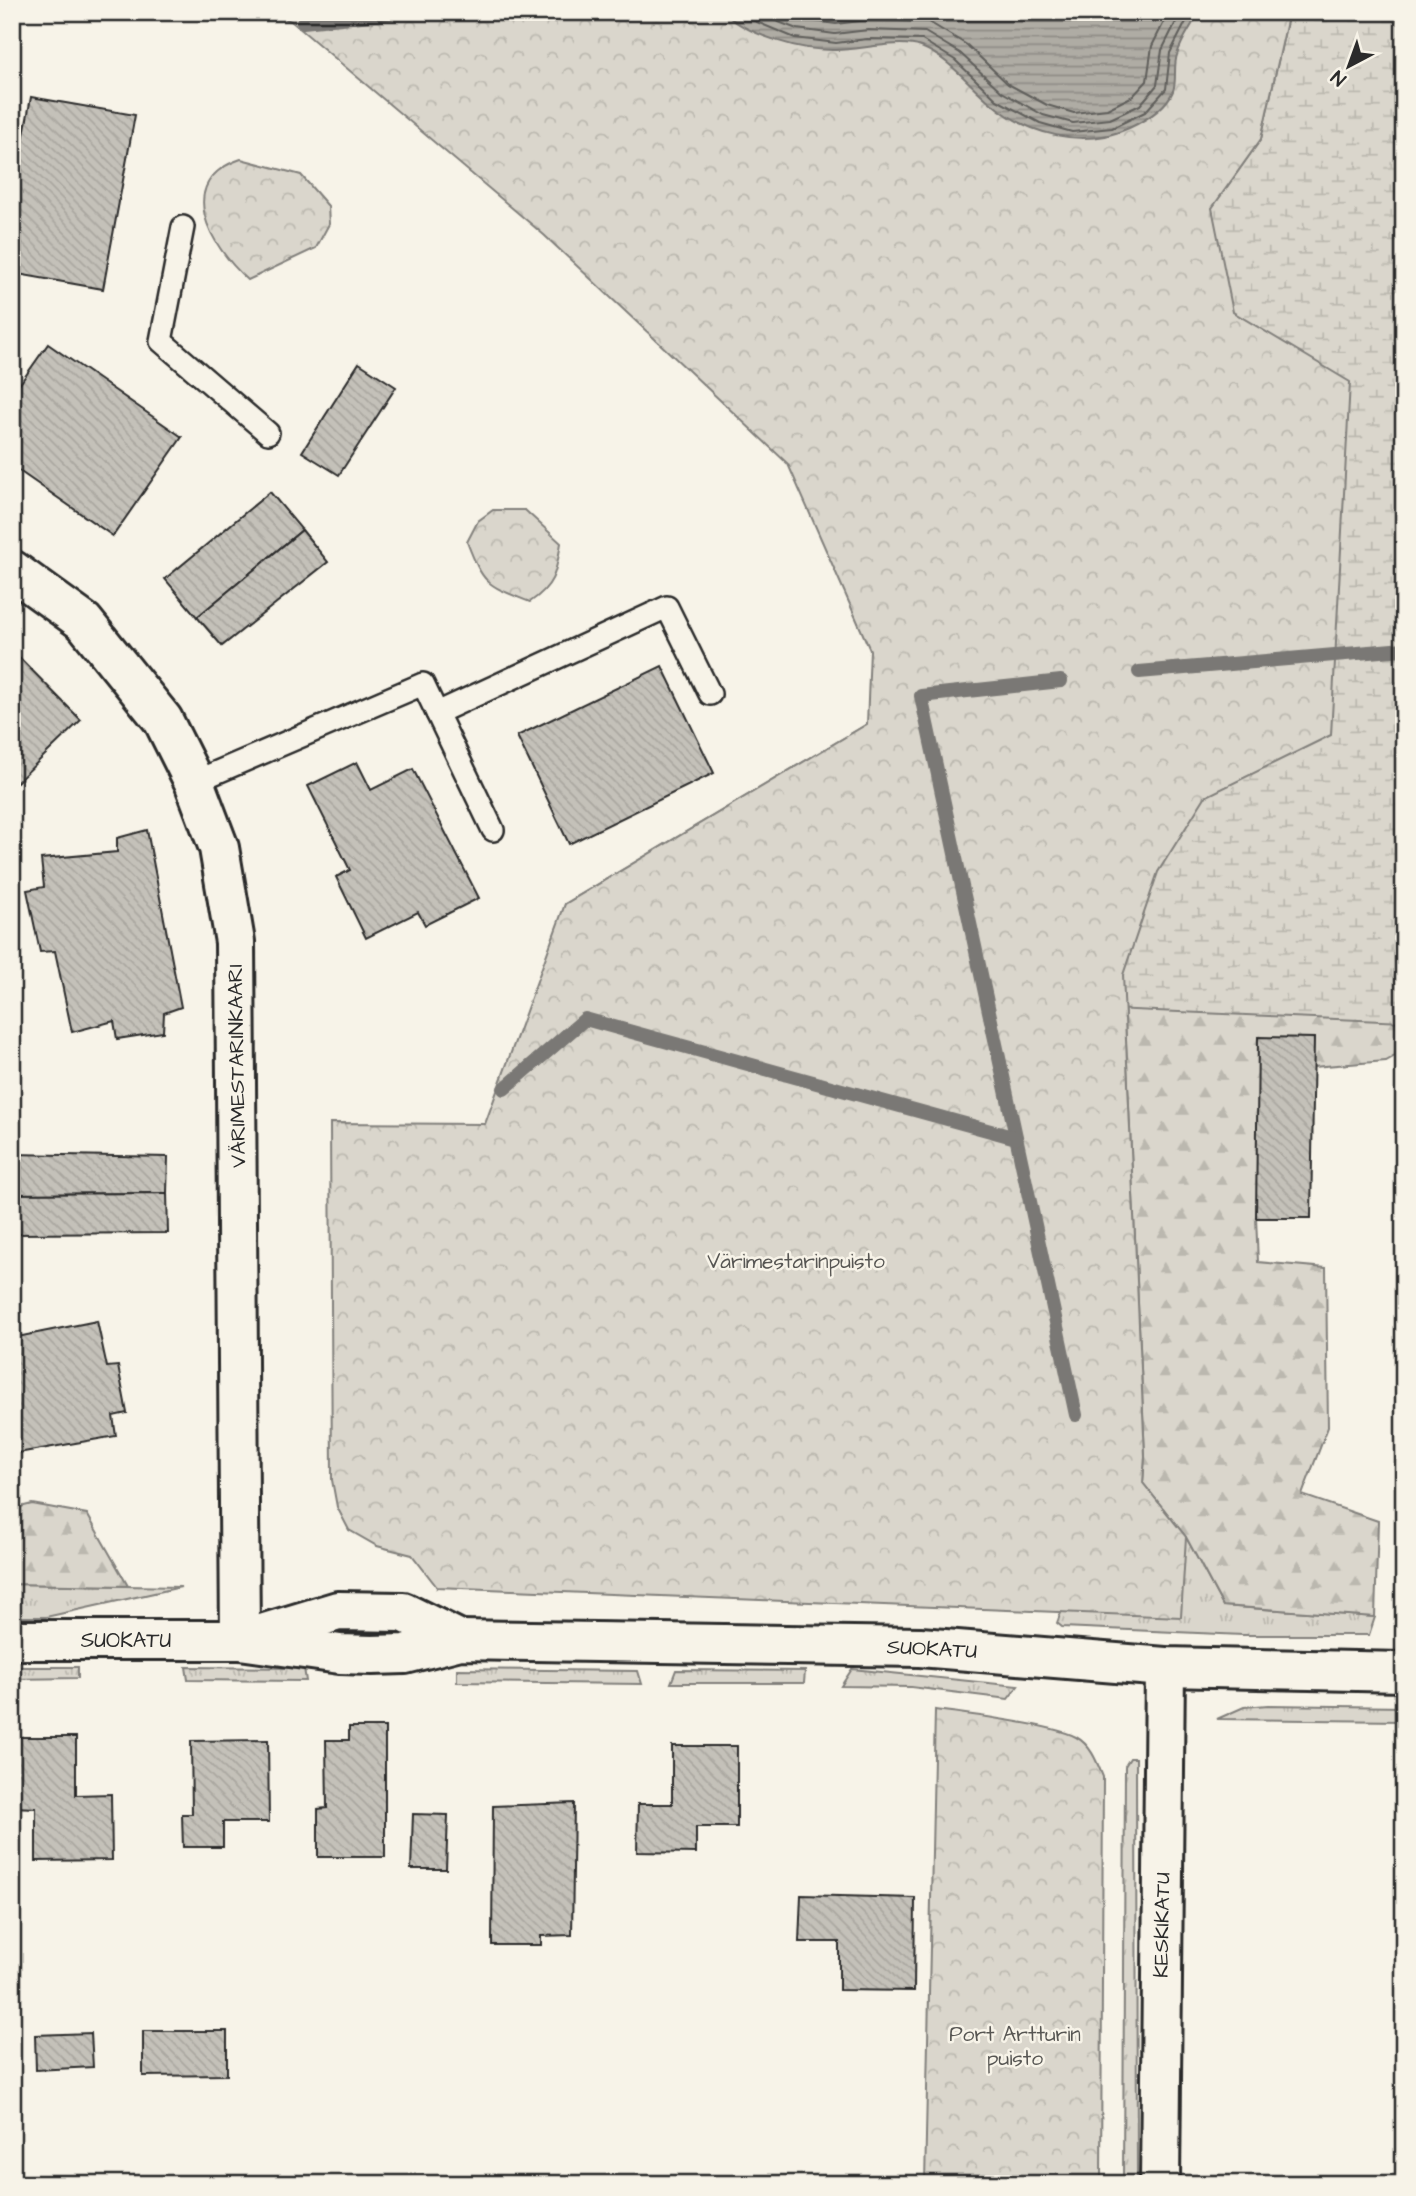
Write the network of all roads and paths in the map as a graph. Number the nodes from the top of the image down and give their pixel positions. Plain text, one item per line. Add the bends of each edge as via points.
1 (183, 227) dead end
2 (268, 433) dead end
3 (12, 570) edge
4 (710, 694) dead end
5 (437, 713) junction
6 (194, 782) junction
7 (494, 830) dead end
8 (12, 1640) edge
9 (240, 1640) junction
10 (1165, 1667) junction
11 (1404, 1672) edge
12 (1160, 2184) edge

1 - 2 lane via 161,341
3 - 6 street, VÄRIMESTARINKAARI via 84,622 123,667 163,720
4 - 5 lane via 667,607
5 - 6 lane via 423,684
5 - 7 lane
6 - 9 street, VÄRIMESTARINKAARI via 219,848 236,942
8 - 9 street, SUOKATU
9 - 10 street, SUOKATU via 372,1655 405,1654 460,1640 920,1647
10 - 11 street, SUOKATU
10 - 12 street, KESKIKATU

